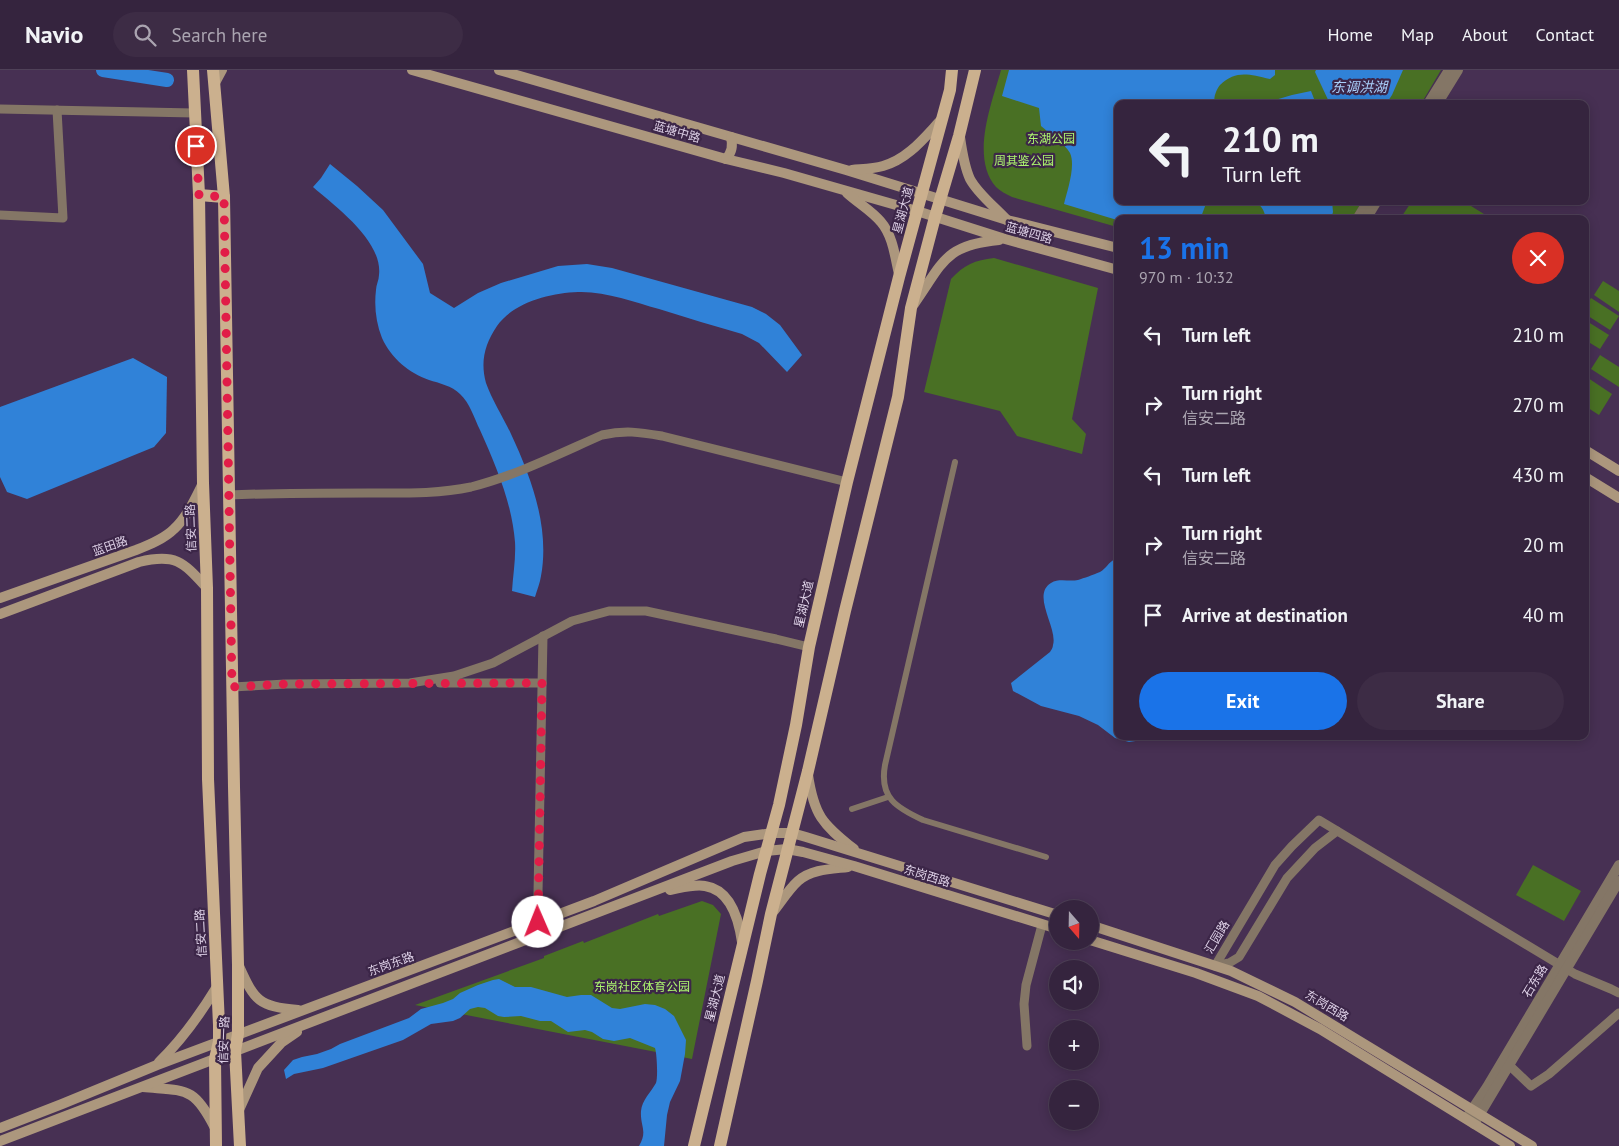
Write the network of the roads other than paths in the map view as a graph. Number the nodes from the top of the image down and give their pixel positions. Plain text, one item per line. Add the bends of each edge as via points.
1 (188, 70) edge
2 (214, 70) edge
3 (222, 70) edge
4 (412, 70) edge
5 (499, 70) edge
6 (952, 70) edge
7 (975, 70) edge
8 (1449, 70) edge
9 (1458, 70) edge
10 (440, 74) edge
11 (193, 76) edge
12 (215, 83) junction
13 (950, 90) junction
14 (969, 95) junction
15 (1430, 100) edge
16 (1439, 100) edge
17 (0, 109) edge
18 (57, 110) junction
19 (194, 113) junction
20 (942, 120) junction
21 (959, 136) junction
22 (731, 137) junction
23 (726, 159) junction
24 (846, 170) junction
25 (845, 191) junction
26 (922, 194) junction
27 (199, 195) junction
28 (224, 197) junction
29 (940, 200) junction
30 (917, 211) junction
31 (0, 215) edge
32 (935, 217) junction
33 (1008, 220) junction
34 (1005, 239) junction
35 (1114, 247) edge
36 (1114, 269) edge
37 (899, 277) junction
38 (911, 308) junction
39 (1589, 452) edge
40 (955, 462) dead end
41 (1619, 471) edge
42 (1589, 479) edge
43 (847, 482) junction
44 (204, 483) junction
45 (229, 495) junction
46 (1619, 498) edge
47 (207, 588) junction
48 (0, 598) edge
49 (0, 614) edge
50 (543, 636) junction
51 (808, 647) junction
52 (410, 683) junction
53 (542, 683) junction
54 (232, 687) junction
55 (796, 725) junction
56 (817, 730) junction
57 (808, 770) junction
58 (888, 797) junction
59 (852, 809) dead end
60 (1337, 831) junction
61 (772, 833) junction
62 (792, 833) junction
63 (787, 850) junction
64 (766, 851) junction
65 (858, 852) junction
66 (212, 855) junction
67 (235, 855) junction
68 (1046, 857) dead end
69 (882, 860) junction
70 (1619, 865) edge
71 (854, 866) junction
72 (878, 874) junction
73 (1619, 881) edge
74 (649, 893) junction
75 (1049, 912) edge
76 (770, 914) junction
77 (538, 922) junction
78 (1042, 924) junction
79 (1049, 926) edge
80 (1099, 928) edge
81 (542, 934) junction
82 (1099, 943) edge
83 (742, 945) junction
84 (238, 965) junction
85 (1215, 966) junction
86 (1563, 967) junction
87 (218, 985) junction
88 (1619, 993) edge
89 (302, 1010) junction
90 (1619, 1013) edge
91 (269, 1023) junction
92 (306, 1024) junction
93 (238, 1034) junction
94 (273, 1037) junction
95 (219, 1041) junction
96 (1027, 1046) dead end
97 (235, 1052) junction
98 (182, 1056) junction
99 (215, 1059) junction
100 (157, 1065) junction
101 (1510, 1066) junction
102 (186, 1070) junction
103 (140, 1087) junction
104 (239, 1110) junction
105 (1476, 1112) junction
106 (1470, 1121) junction
107 (0, 1128) edge
108 (216, 1130) junction
109 (0, 1142) edge
110 (1499, 1142) edge
111 (216, 1146) edge
112 (240, 1146) edge
113 (694, 1146) edge
114 (720, 1146) edge
115 (1510, 1146) edge
116 (1532, 1146) edge

1 - 11 main road
2 - 12 main road
3 - 12 main road
4 - 10 main road, 蓝塘中路
5 - 22 main road, 蓝塘中路
6 - 13 main road, 星湖大道
7 - 14 main road
8 - 15 street
9 - 16 street
10 - 23 main road, 蓝塘中路
11 - 19 main road, 信安二路
12 - 28 main road
13 - 14 main road
13 - 20 main road, 星湖大道
14 - 21 main road
17 - 18 street
18 - 19 street
18 - 31 street via 63,218
19 - 27 main road, 信安二路
20 - 24 main road via 901,158 882,166
20 - 26 main road, 星湖大道
21 - 29 main road
21 - 33 main road via 971,179
22 - 23 main road via 732,146
22 - 24 main road, 蓝塘中路
23 - 25 main road, 蓝塘中路
24 - 26 main road, 蓝塘中路
25 - 30 main road, 蓝塘中路
25 - 37 main road via 874,215 886,230
26 - 29 main road, 蓝塘中路
26 - 30 main road, 星湖大道
27 - 28 main road
27 - 44 main road, 信安二路
28 - 45 main road
29 - 32 main road
29 - 33 main road, 蓝塘四路
30 - 32 main road, 蓝塘中路
30 - 37 main road, 星湖大道
32 - 34 main road, 蓝塘四路
32 - 38 main road
33 - 35 main road, 蓝塘四路
34 - 36 main road, 蓝塘四路
34 - 38 main road via 968,245 948,256
37 - 43 main road, 星湖大道
38 - 56 main road via 898,397
39 - 41 main road
40 - 58 street via 885,765 883,776
42 - 46 main road
43 - 45 street via 662,436 620,431 602,435 500,478 472,486 433,492
43 - 51 main road, 星湖大道
44 - 47 main road, 信安二路
44 - 48 main road, 蓝田路 via 181,521 172,531 152,543
45 - 54 main road
47 - 49 main road, 蓝田路 via 176,560 156,558
47 - 66 main road, 信安二路 via 208,779
50 - 51 street via 572,621 609,612 646,611
50 - 52 street via 493,663 454,676
50 - 53 street
51 - 55 main road, 星湖大道
52 - 53 street
52 - 54 street
53 - 77 street
54 - 67 main road
55 - 56 main road via 808,732
55 - 61 main road, 星湖大道
56 - 57 main road
57 - 62 main road
57 - 65 main road via 818,815
58 - 59 street
58 - 68 street via 904,811 923,820
60 - 85 street, 汇园路 via 1315,848 1287,878 1239,957
60 - 85 street, 汇园路 via 1319,820 1292,846 1275,865
60 - 86 street
61 - 62 main road, 东岗东路
61 - 64 main road, 星湖大道
61 - 77 main road, 东岗东路 via 744,837 594,902
62 - 63 main road
62 - 65 main road, 东岗西路
63 - 64 main road, 东岗东路
63 - 71 main road, 东岗西路
63 - 76 main road
64 - 74 main road, 东岗东路
64 - 83 main road, 星湖大道
65 - 69 main road, 东岗西路
66 - 67 main road
66 - 87 main road, 信安二路
67 - 84 main road
69 - 72 street
69 - 75 main road, 东岗西路
70 - 86 street, 石东路
71 - 72 main road, 东岗西路
71 - 76 main road via 804,877
72 - 78 main road, 东岗西路
73 - 86 street, 石东路
74 - 81 main road, 东岗东路
74 - 83 main road via 694,886 712,888 724,896 733,909
76 - 114 main road
77 - 81 street
77 - 89 main road, 东岗东路
78 - 79 main road, 东岗西路
78 - 96 street via 1026,985
80 - 85 main road, 东岗西路
81 - 92 main road, 东岗东路
82 - 106 main road, 东岗西路 via 1258,996 1320,1029
83 - 113 main road, 星湖大道
84 - 89 main road via 247,985 260,1001 276,1008
84 - 93 main road, 信安一路
85 - 105 main road, 东岗西路 via 1295,1002
86 - 88 street
86 - 101 street, 石东路
86 - 105 street, 石东路 via 1484,1092
87 - 95 main road, 信安一路
87 - 100 main road via 182,1039
89 - 91 main road, 东岗东路
90 - 101 street via 1531,1086
91 - 93 main road, 东岗东路
91 - 94 main road
92 - 94 main road, 东岗东路
92 - 104 main road via 281,1043 258,1068
93 - 95 main road, 东岗东路
93 - 97 main road, 信安一路
94 - 97 main road, 东岗东路
95 - 98 main road, 东岗东路
95 - 99 main road, 信安一路
97 - 99 main road, 东岗东路
97 - 104 main road, 信安一路
98 - 100 main road, 东岗东路
98 - 102 main road
99 - 102 main road, 东岗东路
99 - 108 main road, 信安一路
100 - 107 main road, 东岗东路
101 - 105 street, 石东路
102 - 103 main road, 东岗东路
103 - 108 main road via 187,1092 201,1103
103 - 109 main road, 东岗东路
104 - 112 main road, 信安一路
105 - 106 street
105 - 116 main road, 东岗西路
106 - 110 main road, 东岗西路
108 - 111 main road, 信安一路
110 - 115 main road, 东岗西路

